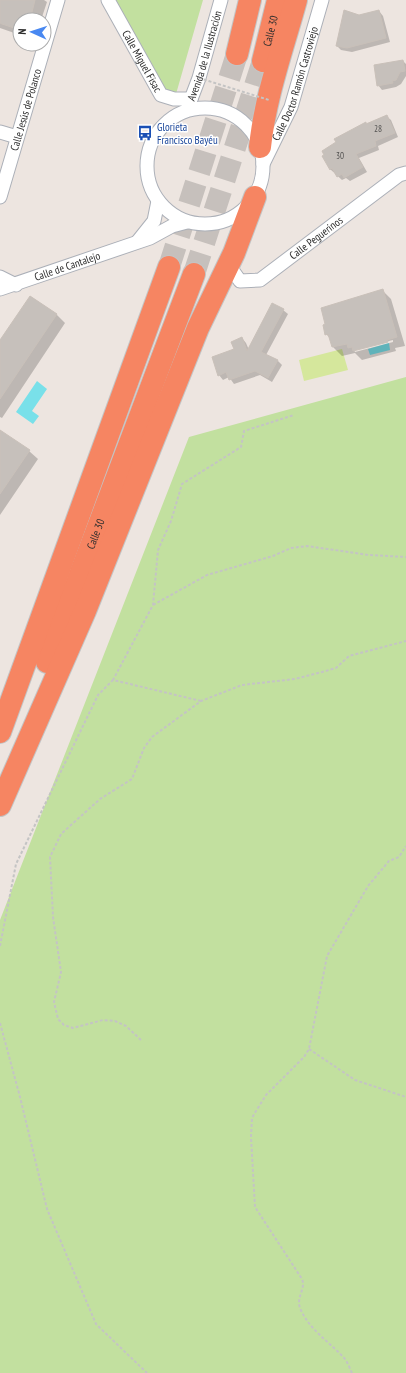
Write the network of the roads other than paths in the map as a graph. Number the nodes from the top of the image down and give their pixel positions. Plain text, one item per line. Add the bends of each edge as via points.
1 (58, 0) edge
2 (108, 0) edge
3 (221, 0) edge
4 (250, 0) edge
5 (278, 0) edge
6 (296, 0) edge
7 (322, 0) edge
8 (237, 54) tunnel mouth
9 (263, 61) tunnel mouth
10 (189, 105) junction
11 (0, 132) edge
12 (17, 137) junction
13 (262, 155) junction
14 (406, 173) edge
15 (0, 197) edge
16 (255, 197) junction
17 (158, 201) junction
18 (187, 222) junction
19 (135, 243) junction
20 (228, 264) junction
21 (169, 267) tunnel mouth
22 (194, 274) tunnel mouth
23 (0, 286) edge
24 (0, 732) edge
25 (0, 793) edge
26 (0, 806) edge

1 - 12 street, Calle Jesús de Polanco
2 - 10 street, Calle Miguel Fisac via 161,95
3 - 10 street, Avenida de la Ilustración
4 - 8 highway
5 - 9 highway, Calle 30
6 - 13 highway via 262,128
7 - 13 street, Calle Doctor Ramón Castroviejo via 291,107
10 - 13 street via 228,112 243,121 253,133
10 - 17 street via 162,128 154,138 148,153 147,171 151,189
11 - 12 street
12 - 15 street, Calle Jesús de Polanco
13 - 16 street via 262,180
14 - 20 street, Calle Peguerinos via 399,175 260,280 240,281
16 - 18 street via 243,210 225,221 203,225
16 - 20 highway
17 - 18 street via 172,215
17 - 19 street, Calle de Cantalejo via 154,222
18 - 19 street, Calle de Cantalejo via 176,224 158,235
19 - 23 street, Calle de Cantalejo via 16,285
20 - 26 highway via 198,328 85,611
21 - 24 highway, Calle 30
22 - 25 highway, Calle 30

